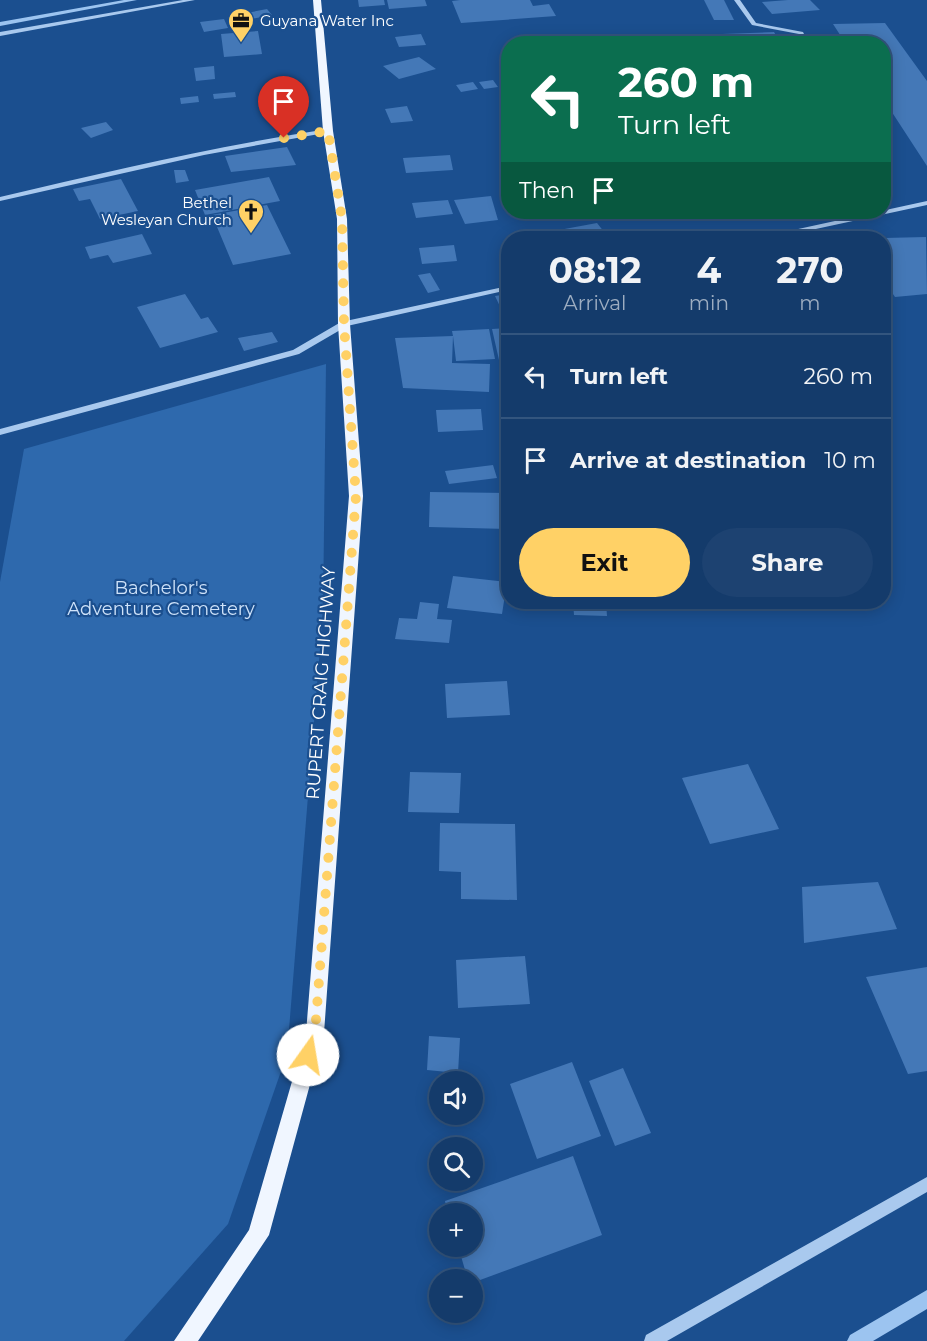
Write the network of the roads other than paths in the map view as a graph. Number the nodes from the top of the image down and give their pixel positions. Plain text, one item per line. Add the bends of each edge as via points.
1 (192, 0) edge
2 (317, 0) edge
3 (737, 0) edge
4 (0, 34) edge
5 (802, 36) edge
6 (328, 131) junction
7 (0, 199) edge
8 (927, 203) edge
9 (891, 211) edge
10 (853, 219) edge
11 (797, 231) edge
12 (501, 290) edge
13 (344, 324) junction
14 (0, 432) edge
15 (927, 1184) edge
16 (185, 1341) edge
17 (652, 1341) edge

1 - 4 street
2 - 6 main road, RUPERT CRAIG HIGHWAY
3 - 5 street via 754,24
6 - 7 street via 135,167
6 - 13 main road, RUPERT CRAIG HIGHWAY via 342,219
8 - 9 street
10 - 11 street
12 - 13 street
13 - 14 street via 296,352
13 - 16 main road, RUPERT CRAIG HIGHWAY via 356,496 315,1033 258,1235
15 - 17 street

